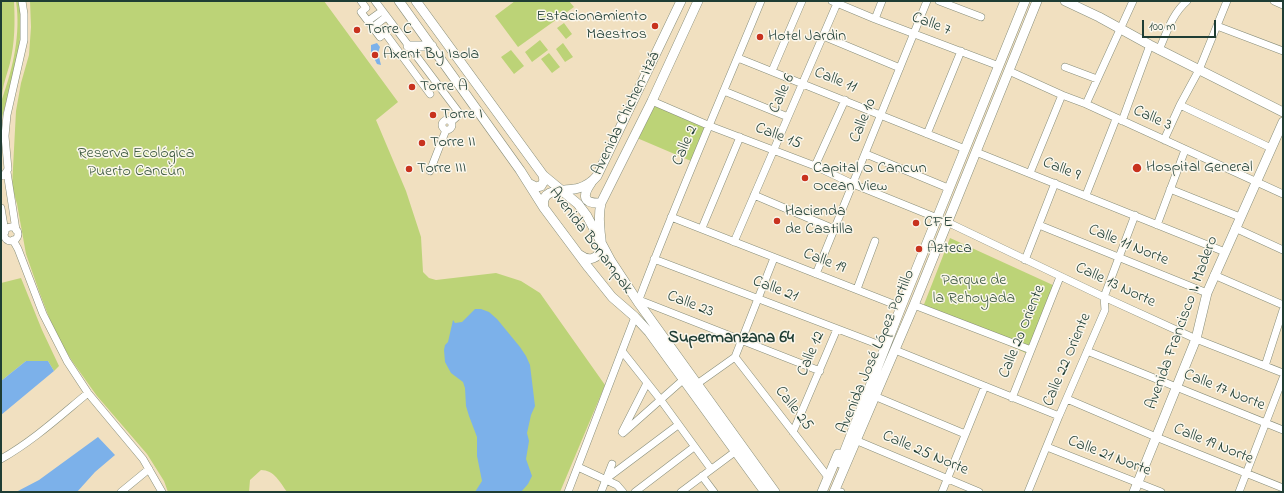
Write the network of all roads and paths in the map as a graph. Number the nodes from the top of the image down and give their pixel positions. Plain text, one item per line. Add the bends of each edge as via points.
1 (22, 1) edge
2 (361, 1) edge
3 (375, 1) edge
4 (399, 1) edge
5 (416, 1) edge
6 (681, 1) edge
7 (698, 1) edge
8 (761, 1) edge
9 (802, 1) edge
10 (882, 1) edge
11 (939, 1) edge
12 (1016, 1) edge
13 (1025, 1) edge
14 (1038, 1) edge
15 (1065, 1) edge
16 (1133, 1) edge
17 (1187, 1) edge
18 (1226, 1) edge
19 (1274, 1) edge
20 (836, 2) edge
21 (925, 2) edge
22 (1283, 5) edge
23 (382, 11) junction
24 (386, 17) junction
25 (981, 17) dead end
26 (874, 19) junction
27 (1017, 20) junction
28 (370, 24) junction
29 (1217, 26) junction
30 (1121, 30) junction
31 (914, 33) junction
32 (823, 36) junction
33 (1150, 45) junction
34 (408, 46) junction
35 (432, 46) junction
36 (1159, 50) junction
37 (961, 51) junction
38 (1283, 51) edge
39 (738, 58) junction
40 (999, 66) junction
41 (1065, 67) dead end
42 (900, 68) junction
43 (1199, 70) junction
44 (772, 71) junction
45 (1009, 71) junction
46 (1097, 79) junction
47 (803, 83) junction
48 (724, 91) junction
49 (430, 94) dead end
50 (1062, 95) junction
51 (845, 100) junction
52 (652, 101) junction
53 (1086, 104) junction
54 (1180, 105) junction
55 (1283, 112) edge
56 (881, 115) junction
57 (788, 117) junction
58 (1119, 120) junction
59 (1283, 122) edge
60 (710, 126) junction
61 (927, 134) junction
62 (5, 136) junction
63 (740, 137) junction
64 (1164, 140) junction
65 (1, 145) edge
66 (1271, 148) junction
67 (965, 149) junction
68 (773, 150) junction
69 (1185, 150) junction
70 (976, 152) junction
71 (866, 154) junction
72 (1, 159) edge
73 (8, 164) junction
74 (815, 166) junction
75 (430, 171) dead end
76 (1030, 173) junction
77 (4, 174) edge
78 (543, 175) junction
79 (592, 181) junction
80 (1256, 182) junction
81 (1055, 183) junction
82 (530, 184) junction
83 (853, 184) junction
84 (948, 188) junction
85 (1170, 189) junction
86 (562, 190) junction
87 (10, 193) junction
88 (1, 194) edge
89 (1283, 194) edge
90 (754, 195) junction
91 (1086, 195) junction
92 (601, 203) junction
93 (1, 208) edge
94 (544, 208) junction
95 (1135, 215) junction
96 (671, 217) junction
97 (1240, 217) junction
98 (937, 219) junction
99 (947, 222) junction
100 (1157, 224) junction
101 (1039, 225) junction
102 (702, 228) junction
103 (1235, 228) junction
104 (834, 229) junction
105 (16, 230) junction
106 (5, 232) junction
107 (13, 240) junction
108 (875, 241) dead end
109 (734, 242) junction
110 (602, 244) junction
111 (1283, 250) edge
112 (576, 251) junction
113 (1225, 252) junction
114 (774, 258) junction
115 (1119, 258) junction
116 (654, 259) junction
117 (1025, 260) junction
118 (816, 274) junction
119 (1214, 275) junction
120 (1060, 277) junction
121 (857, 290) junction
122 (1207, 293) junction
123 (1104, 297) junction
124 (758, 298) junction
125 (639, 301) junction
126 (1283, 304) edge
127 (914, 305) junction
128 (901, 307) junction
129 (1283, 310) edge
130 (635, 317) junction
131 (1282, 320) edge
132 (837, 329) junction
133 (1196, 339) junction
134 (742, 340) junction
135 (885, 347) junction
136 (895, 350) junction
137 (1031, 350) junction
138 (622, 351) junction
139 (1087, 351) junction
140 (735, 357) junction
141 (1265, 366) junction
142 (820, 371) junction
143 (1283, 373) edge
144 (878, 377) junction
145 (1283, 378) edge
146 (684, 379) junction
147 (647, 383) junction
148 (697, 384) junction
149 (985, 386) junction
150 (1177, 387) junction
151 (88, 393) junction
152 (874, 395) junction
153 (1012, 398) junction
154 (660, 399) junction
155 (1067, 400) junction
156 (1059, 416) junction
157 (1266, 423) junction
158 (678, 425) junction
159 (1283, 430) edge
160 (793, 432) junction
161 (965, 434) junction
162 (1156, 437) junction
163 (860, 442) junction
164 (694, 447) junction
165 (1047, 447) junction
166 (736, 451) junction
167 (1, 459) edge
168 (612, 464) dead end
169 (578, 468) junction
170 (150, 469) junction
171 (711, 470) junction
172 (1246, 473) junction
173 (702, 476) junction
174 (828, 477) junction
175 (947, 479) junction
176 (606, 480) junction
177 (1138, 483) junction
178 (1283, 488) edge
179 (121, 492) edge
180 (162, 492) edge
181 (568, 492) edge
182 (601, 492) edge
183 (623, 492) edge
184 (635, 492) edge
185 (681, 492) edge
186 (714, 492) edge
187 (765, 492) edge
188 (775, 492) edge
189 (822, 492) edge
190 (828, 492) edge
191 (834, 492) edge
192 (841, 492) edge
193 (942, 492) edge
194 (979, 492) edge
195 (1028, 492) edge
196 (1134, 492) edge
197 (1161, 492) edge
198 (1239, 492) edge

1 - 62 street via 24,40 7,115
2 - 28 street via 366,8 361,12
3 - 23 street
4 - 35 main road, Avenida Bonampak
5 - 78 main road, Avenida Bonampak
6 - 79 main road, Avenida Chichen-Itzá via 597,176
7 - 52 main road, Avenida Chichen-Itzá
8 - 39 street, Calle 2
9 - 44 street
10 - 26 street
11 - 25 street
12 - 27 main road
13 - 27 main road, Avenida José López Portillo
14 - 45 main road, Avenida José López Portillo
15 - 30 main road
16 - 30 street
17 - 36 street via 1174,16
18 - 29 street
19 - 22 street
20 - 26 street, Calle 7
20 - 32 street, Calle 6
21 - 31 street, Calle 10
23 - 24 street
23 - 28 street
24 - 28 street
24 - 34 street
26 - 31 street, Calle 7
27 - 40 main road, Avenida José López Portillo
28 - 49 street via 380,37 385,34
29 - 38 street
29 - 43 street
30 - 33 main road
30 - 46 street
31 - 37 street, Calle 7
31 - 42 street, Calle 10
32 - 42 street
32 - 47 street, Calle 6
33 - 36 main road
33 - 58 street
34 - 35 main road
34 - 75 street via 460,114 451,122 451,128 446,130
35 - 82 main road, Avenida Bonampak
36 - 43 main road
37 - 40 street, Calle 7
37 - 61 street
39 - 44 street, Calle 11
39 - 48 street, Calle 2
40 - 67 main road, Avenida José López Portillo
41 - 46 street
42 - 56 street, Calle 10
43 - 54 street
43 - 55 main road
44 - 47 street, Calle 11
45 - 50 street, Calle 3
45 - 70 main road, Avenida José López Portillo
46 - 53 street
47 - 51 street, Calle 11
47 - 57 street, Calle 6
48 - 57 street
48 - 60 street, Calle 2
50 - 53 street, Calle 3
50 - 76 street
51 - 56 street, Calle 11
51 - 74 street
52 - 60 street, Calle 15
52 - 92 main road, Avenida Chichen-Itzá
53 - 58 street, Calle 3
54 - 64 street
54 - 66 street
56 - 61 street, Calle 11
56 - 71 street, Calle 10
57 - 68 street, Calle 6
58 - 64 street, Calle 3
58 - 91 street
59 - 66 main road, Avenida Francisco I. Madero
60 - 63 street, Calle 15
60 - 96 street, Calle 2
61 - 67 street, Calle 11
62 - 65 street
62 - 73 street
63 - 68 street, Calle 15
63 - 102 street
64 - 69 street, Calle 3
66 - 80 main road, Avenida Francisco I. Madero
67 - 84 main road, Avenida José López Portillo
68 - 74 street, Calle 15
68 - 90 street, Calle 6
69 - 80 street, Calle 3
69 - 85 street
70 - 76 street, Calle 9
70 - 99 main road, Avenida José López Portillo
71 - 83 street, Calle 10
71 - 84 street
72 - 73 street
73 - 77 street
74 - 83 street, Calle 15
76 - 81 street, Calle 9
77 - 87 street
78 - 82 main road via 544,181 541,186
78 - 86 main road, Avenida Bonampak
79 - 86 main road, Avenida Chichen-Itzá via 585,186
79 - 92 main road via 584,196 590,203
80 - 89 street, Calle 3
80 - 97 main road, Avenida Francisco I. Madero
81 - 91 street, Calle 9
81 - 101 street
82 - 94 main road, Avenida Bonampak
83 - 98 street, Calle 15
83 - 104 street, Calle 10
84 - 98 main road, Avenida José López Portillo
85 - 97 street
85 - 100 street
86 - 94 main road, Avenida Chichen-Itzá via 547,195
86 - 110 main road, Avenida Bonampak via 587,216
87 - 88 street
87 - 105 street
90 - 104 street
90 - 109 street, Calle 6
91 - 95 street, Calle 9
92 - 110 main road, Avenida Chichen-Itzá via 599,211
93 - 106 street
94 - 112 main road, Avenida Bonampak
95 - 100 street, Calle 9
95 - 115 street, Calle 22 Oriente
96 - 102 street, Calle 19
96 - 116 street, Calle 2
97 - 103 main road, Avenida Francisco I. Madero
98 - 99 street, Calle 13 Norte
98 - 128 main road, Avenida José López Portillo
99 - 117 street, Calle 13 Norte
99 - 127 main road, Avenida José López Portillo
100 - 113 street, Calle 9
101 - 115 street, Calle 11 Norte
101 - 117 street
102 - 109 street, Calle 19
103 - 111 street
103 - 113 main road, Avenida Francisco I. Madero
104 - 118 street, Calle 10
105 - 106 street via 9,227
105 - 107 street via 17,236
106 - 107 street via 6,238
107 - 151 street via 54,339
108 - 121 street
109 - 114 street, Calle 19
110 - 112 main road via 598,254 591,259 584,258
110 - 125 main road, Avenida Bonampak
112 - 130 main road, Avenida Bonampak via 612,297
113 - 119 main road, Avenida Francisco I. Madero
114 - 118 street, Calle 19
114 - 124 street
115 - 122 street, Calle 11 Norte
115 - 123 street, Calle 22 Oriente
116 - 124 street, Calle 21
116 - 125 street, Calle 2
117 - 120 street, Calle 13 Norte
118 - 121 street, Calle 19
119 - 122 main road, Avenida Francisco I. Madero
119 - 126 street
120 - 123 street, Calle 13 Norte
120 - 137 street, Calle 20 Oriente
121 - 128 street, Calle 19
122 - 133 main road, Avenida Francisco I. Madero
123 - 133 street, Calle 13 Norte
123 - 139 street, Calle 22 Oriente via 1105,310
124 - 132 street, Calle 21
124 - 134 street
125 - 134 street, Calle 23
125 - 148 main road, Avenida Bonampak
127 - 136 main road, Avenida José López Portillo
127 - 137 street
128 - 135 main road, Avenida José López Portillo
129 - 131 street
130 - 138 street
130 - 146 main road, Avenida Bonampak via 650,332
131 - 141 street
132 - 135 street, Calle 21
132 - 142 street, Calle 12
133 - 141 street, Calle 13 Norte
133 - 150 main road, Avenida Francisco I. Madero
134 - 140 street
134 - 142 street, Calle 23
135 - 144 main road, Avenida José López Portillo
136 - 144 main road, Avenida José López Portillo
136 - 149 street
137 - 153 street, Calle 20 Oriente
138 - 147 street
138 - 169 street
139 - 150 street, Calle 17 Norte
139 - 155 street, Calle 22 Oriente
140 - 148 street
140 - 160 street, Calle 25
141 - 143 street, Calle 13 Norte
142 - 160 street, Calle 12
144 - 152 main road, Avenida José López Portillo
144 - 174 main road via 865,386
145 - 157 street
146 - 154 street
146 - 166 main road, Avenida Bonampak
147 - 154 street
147 - 154 street via 622,432
148 - 188 main road, Avenida Bonampak
149 - 153 street
149 - 161 street, Calle 20 Oriente
150 - 157 street, Calle 17 Norte
150 - 162 main road, Avenida Francisco I. Madero
151 - 167 street
151 - 170 street
152 - 161 street
152 - 163 main road
152 - 190 main road, Avenida José López Portillo
152 - 191 main road, Avenida José López Portillo
153 - 156 street
154 - 158 street
155 - 156 street, Calle 22 Oriente
155 - 162 street, Calle 19 Norte
156 - 165 street, Calle 22 Oriente
157 - 159 street, Calle 17 Norte
157 - 172 street
158 - 164 street
158 - 176 street
160 - 174 street, Calle 25
161 - 175 street, Calle 20 Oriente
162 - 172 street, Calle 19 Norte
162 - 177 main road, Avenida Francisco I. Madero
163 - 175 street, Calle 25 Norte
163 - 192 main road
164 - 171 street
164 - 184 street
165 - 177 street, Calle 21 Norte
165 - 195 street, Calle 22 Oriente
166 - 171 street
166 - 187 main road, Avenida Bonampak
168 - 176 street
169 - 176 street
169 - 181 street
170 - 179 street
170 - 180 street
171 - 173 street
172 - 178 street, Calle 19 Norte
172 - 198 street
173 - 185 street
173 - 186 street
174 - 189 main road
175 - 193 street, Calle 20 Oriente
175 - 194 street, Calle 25 Norte
176 - 182 street
176 - 183 street via 617,485
177 - 196 main road, Avenida Francisco I. Madero
177 - 197 street, Calle 21 Norte

